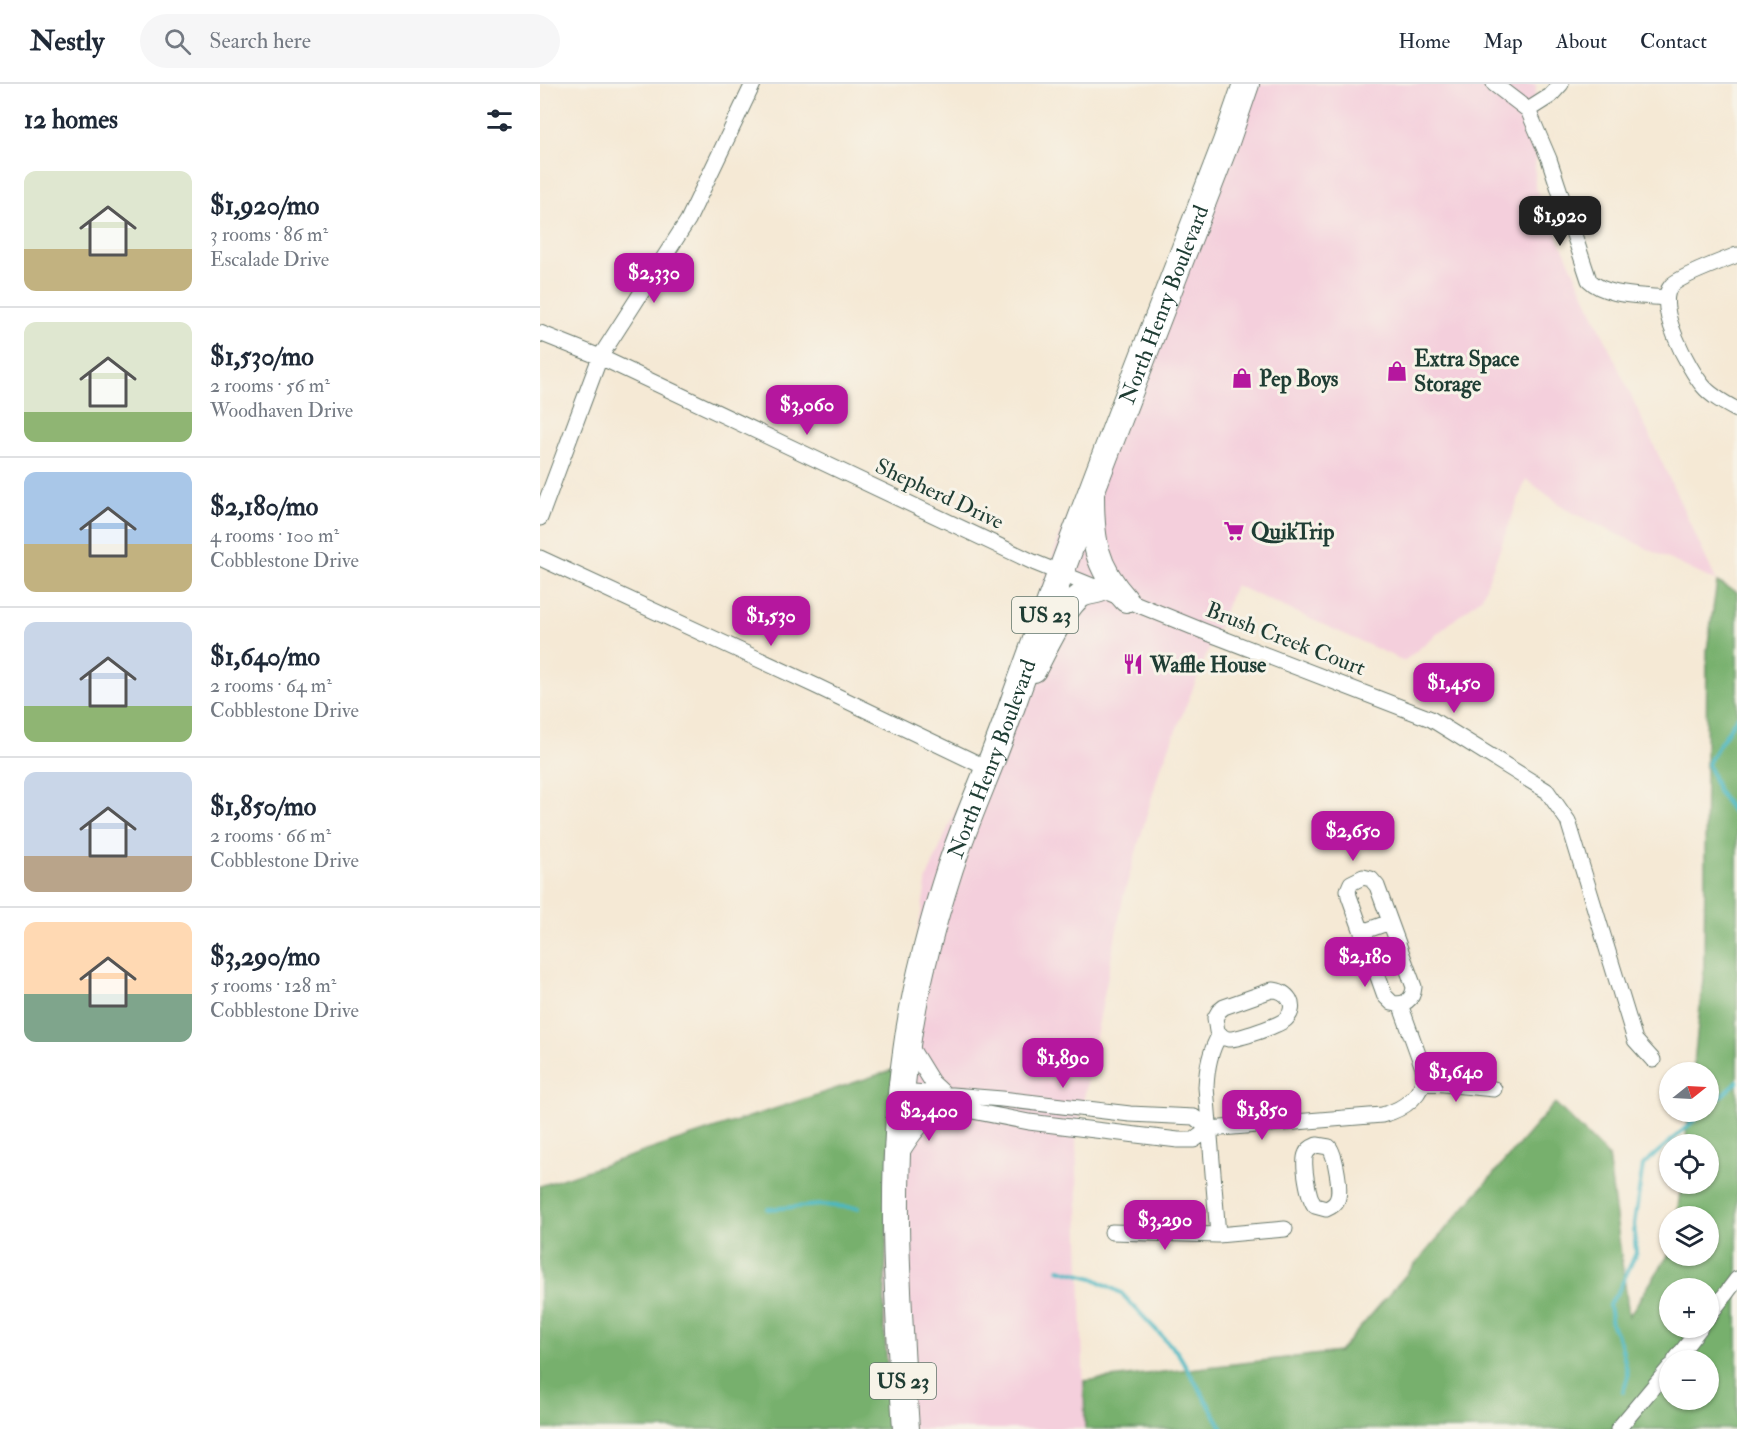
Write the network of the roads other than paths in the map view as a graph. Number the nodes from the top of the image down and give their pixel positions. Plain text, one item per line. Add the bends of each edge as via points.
1 (753, 84) edge
2 (1246, 84) edge
3 (1494, 84) edge
4 (1561, 84) edge
5 (1528, 110) junction
6 (1737, 255) edge
7 (1665, 298) junction
8 (540, 333) edge
9 (600, 357) junction
10 (1737, 410) edge
11 (1092, 491) junction
12 (540, 518) edge
13 (540, 558) edge
14 (1060, 573) junction
15 (1101, 590) junction
16 (1126, 600) junction
17 (1006, 722) junction
18 (987, 768) junction
19 (1390, 922) junction
20 (1362, 932) junction
21 (1400, 1004) junction
22 (1220, 1034) junction
23 (907, 1042) junction
24 (1653, 1060) dead end
25 (1423, 1082) junction
26 (1494, 1089) dead end
27 (900, 1097) junction
28 (955, 1102) junction
29 (1313, 1120) junction
30 (1209, 1129) junction
31 (1317, 1145) dead end
32 (897, 1160) junction
33 (1285, 1229) dead end
34 (1112, 1232) dead end
35 (1218, 1235) junction
36 (1737, 1279) edge
37 (1719, 1303) edge
38 (1692, 1338) edge
39 (1683, 1350) edge
40 (1659, 1380) edge
41 (906, 1429) edge
42 (1618, 1429) edge

1 - 9 street via 688,220
2 - 11 highway, North Henry Boulevard / US 23
3 - 5 street
4 - 5 street
5 - 7 street via 1549,159 1589,280 1607,291
6 - 7 street via 1671,285
7 - 10 street via 1671,328 1703,387
8 - 9 street, Shepherd Drive
9 - 12 street
9 - 14 street, Shepherd Drive
11 - 14 highway, North Henry Boulevard / US 23
11 - 16 main road via 1096,553
13 - 18 street
14 - 15 street, Brush Creek Court
14 - 17 highway, North Henry Boulevard / US 23
15 - 16 street, Brush Creek Court
15 - 17 main road via 1081,596 1071,606
16 - 24 street, Brush Creek Court via 1431,719 1547,791 1568,821 1635,1040
17 - 18 highway, North Henry Boulevard / US 23
18 - 23 highway, North Henry Boulevard / US 23 via 926,953
19 - 20 street
19 - 20 street via 1375,883 1358,878 1348,892
19 - 21 street via 1414,987 1410,998
20 - 21 street via 1385,996
21 - 25 street via 1424,1068
22 - 22 street via 1236,1038 1282,1022 1290,1013 1290,1000 1282,992 1272,990 1224,1007 1215,1020
22 - 30 street via 1207,1067
23 - 27 highway, North Henry Boulevard / US 23
23 - 28 street via 932,1082
25 - 26 street
25 - 29 street via 1412,1099 1395,1111
27 - 28 street
27 - 32 highway, North Henry Boulevard / US 23
28 - 30 street via 999,1099 1194,1118
28 - 30 street via 1029,1122 1178,1140 1194,1140
28 - 32 street via 921,1125
29 - 30 street
29 - 31 street
30 - 35 street
32 - 41 highway, North Henry Boulevard / US 23 via 895,1236
33 - 35 street
34 - 35 street
36 - 37 street
38 - 39 street
40 - 42 street

